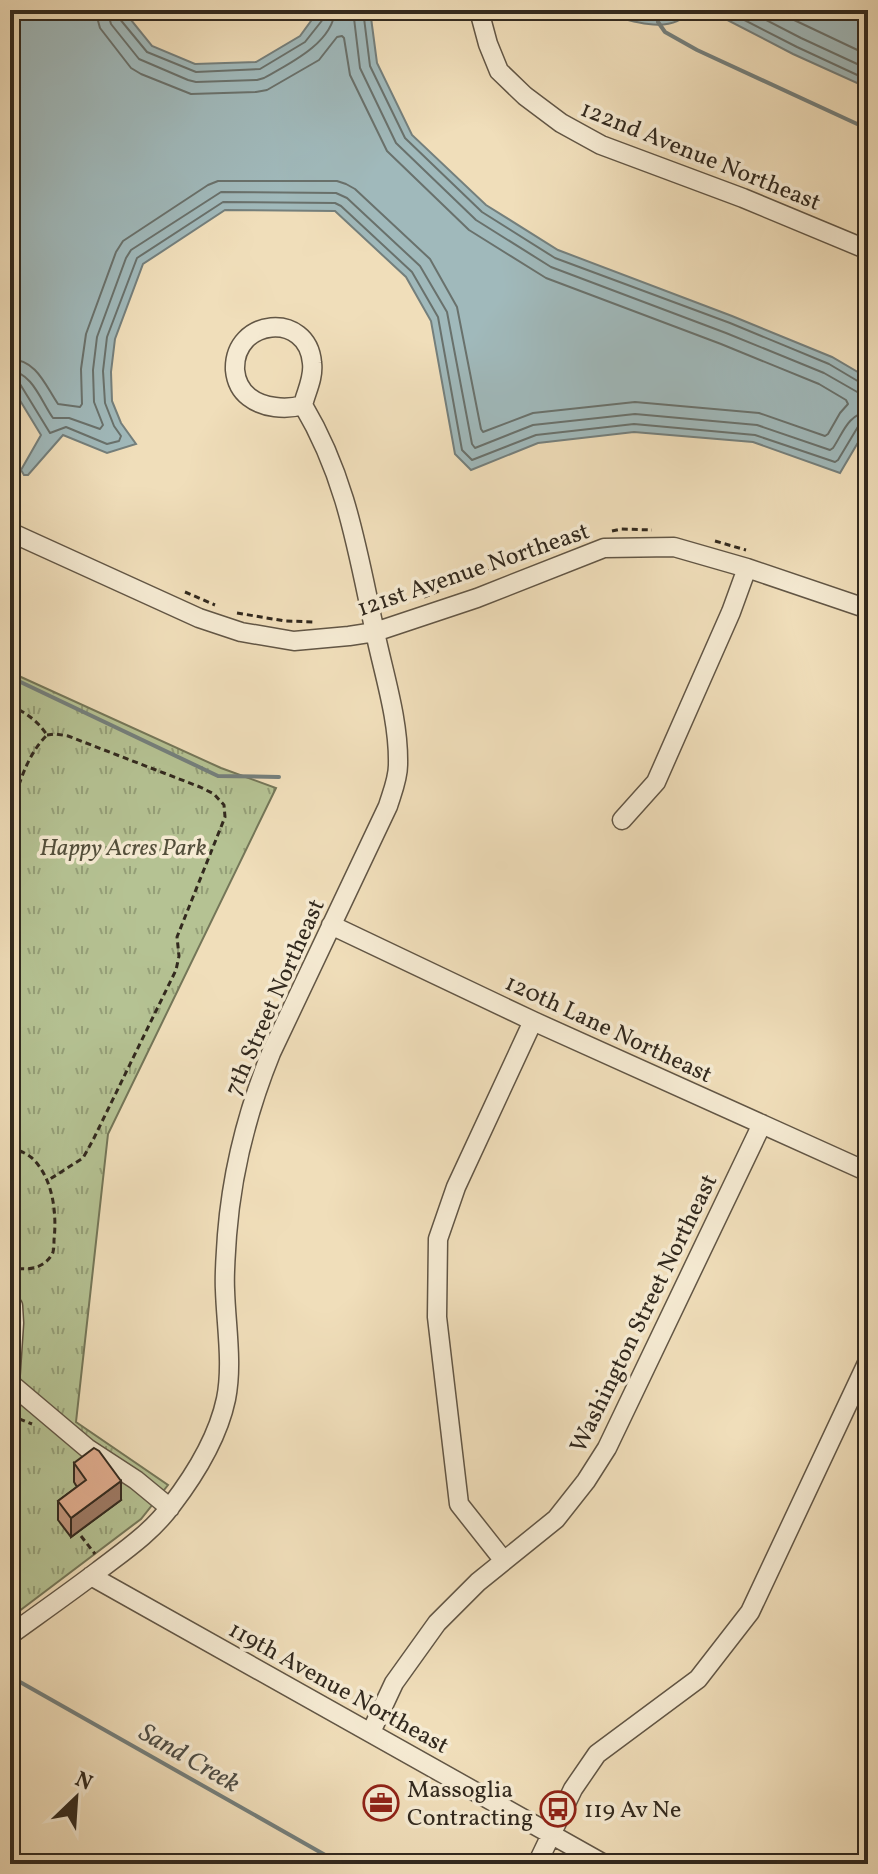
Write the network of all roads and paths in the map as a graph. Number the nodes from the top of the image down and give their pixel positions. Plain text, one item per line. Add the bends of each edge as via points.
1 (482, 10) edge
2 (868, 250) edge
3 (303, 405) junction
4 (661, 530) dead end
5 (10, 532) edge
6 (606, 532) dead end
7 (591, 535) dead end
8 (704, 538) dead end
9 (750, 560) junction
10 (178, 589) dead end
11 (420, 599) dead end
12 (216, 605) dead end
13 (227, 609) dead end
14 (868, 609) edge
15 (324, 622) dead end
16 (375, 632) junction
17 (10, 705) edge
18 (47, 735) junction
19 (10, 813) edge
20 (622, 820) dead end
21 (331, 925) junction
22 (533, 1021) junction
23 (762, 1124) junction
24 (10, 1147) edge
25 (22, 1152) junction
26 (10, 1156) edge
27 (868, 1172) edge
28 (47, 1181) junction
29 (10, 1266) edge
30 (10, 1304) edge
31 (11, 1345) edge
32 (868, 1361) edge
33 (10, 1383) edge
34 (170, 1508) junction
35 (81, 1536) dead end
36 (504, 1561) junction
37 (97, 1571) junction
38 (10, 1635) edge
39 (371, 1732) junction
40 (551, 1834) junction
41 (537, 1864) edge
42 (604, 1864) edge

1 - 2 street, 122nd Avenue Northeast via 499,71 561,123 612,149
3 - 3 street via 312,363 301,336 262,328 246,337 237,354 238,385 260,403
3 - 16 street, 7th Street Northeast via 336,473
4 - 6 path
5 - 16 street, 121st Avenue Northeast via 241,632 294,641
7 - 11 path via 562,541
8 - 9 path via 726,543
9 - 14 street, 121st Avenue Northeast
9 - 16 street, 121st Avenue Northeast via 674,547 604,548
9 - 20 street via 656,782
10 - 12 path
13 - 15 path via 285,621
16 - 21 street, 7th Street Northeast via 398,743 398,769 388,806
17 - 18 path via 39,722
18 - 19 path via 36,746
18 - 28 path via 68,736 200,787 224,805 225,817 177,937 176,970 93,1140 83,1158
21 - 22 street, 120th Lane Northeast
21 - 34 street, 7th Street Northeast via 271,1053 244,1127 227,1232 226,1398 215,1434
22 - 23 street, 120th Lane Northeast
22 - 36 street via 456,1187 438,1239 437,1317 459,1504
23 - 27 street, 120th Lane Northeast
23 - 36 street, Washington Street Northeast via 607,1448 556,1519
24 - 25 path
25 - 26 path
25 - 28 path
28 - 29 path via 55,1210 53,1252 43,1264 27,1270
30 - 31 street
31 - 33 street
32 - 40 street via 750,1612 698,1679 597,1754
33 - 34 street
34 - 37 street, 7th Street Northeast
35 - 37 path
36 - 39 street, Washington Street Northeast via 437,1623 394,1683
37 - 38 street, 7th Street Northeast
37 - 39 street, 119th Avenue Northeast
39 - 40 street, 119th Avenue Northeast
40 - 41 street
40 - 42 street, 119th Avenue Northeast

